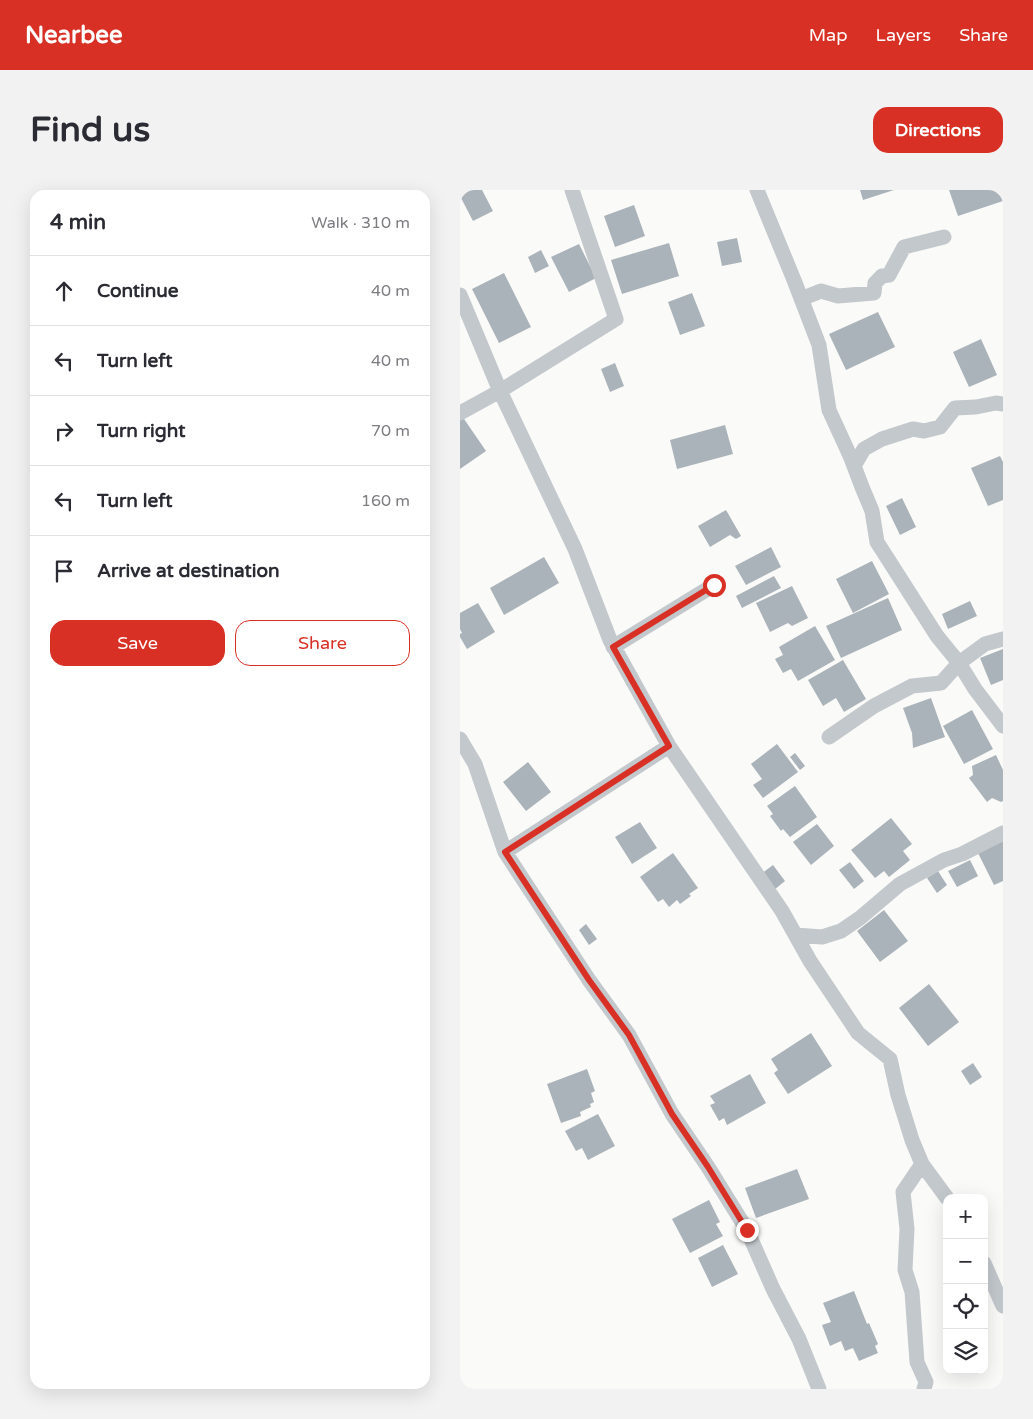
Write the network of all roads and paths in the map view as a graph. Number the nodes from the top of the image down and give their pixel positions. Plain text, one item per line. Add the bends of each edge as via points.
1 (572, 190) edge
2 (757, 190) edge
3 (944, 237) dead end
4 (460, 295) edge
5 (801, 299) junction
6 (500, 391) junction
7 (1003, 404) edge
8 (460, 413) edge
9 (854, 466) junction
10 (714, 585) dead end
11 (1003, 639) edge
12 (613, 647) junction
13 (959, 662) junction
14 (1003, 726) edge
15 (829, 737) dead end
16 (460, 739) edge
17 (669, 746) junction
18 (1003, 833) edge
19 (505, 852) junction
20 (796, 936) junction
21 (922, 1164) junction
22 (944, 1194) edge
23 (988, 1272) edge
24 (1003, 1306) edge
25 (819, 1389) edge
26 (924, 1389) edge

1 - 6 street via 616,320
2 - 5 street
3 - 5 street via 904,247 889,275 882,276 875,283 874,293 838,296 821,291
4 - 6 street
5 - 9 street via 819,345 829,410
6 - 8 street
6 - 12 street via 575,549
7 - 9 street via 955,408 940,427 924,431 913,429 864,449
9 - 13 street via 872,511 877,542 937,636
10 - 12 street
11 - 13 street via 985,644
12 - 17 street
13 - 14 street
13 - 15 street via 941,684 912,686 874,706
16 - 19 street via 475,764
17 - 19 street
17 - 20 street
18 - 20 street via 900,884 841,931 822,937
19 - 25 street via 629,1035 672,1114 747,1230
20 - 21 street via 858,1033 890,1059 898,1095
21 - 22 street
21 - 26 street via 903,1192 907,1229 904,1270 912,1292 918,1362 926,1382
23 - 24 street

